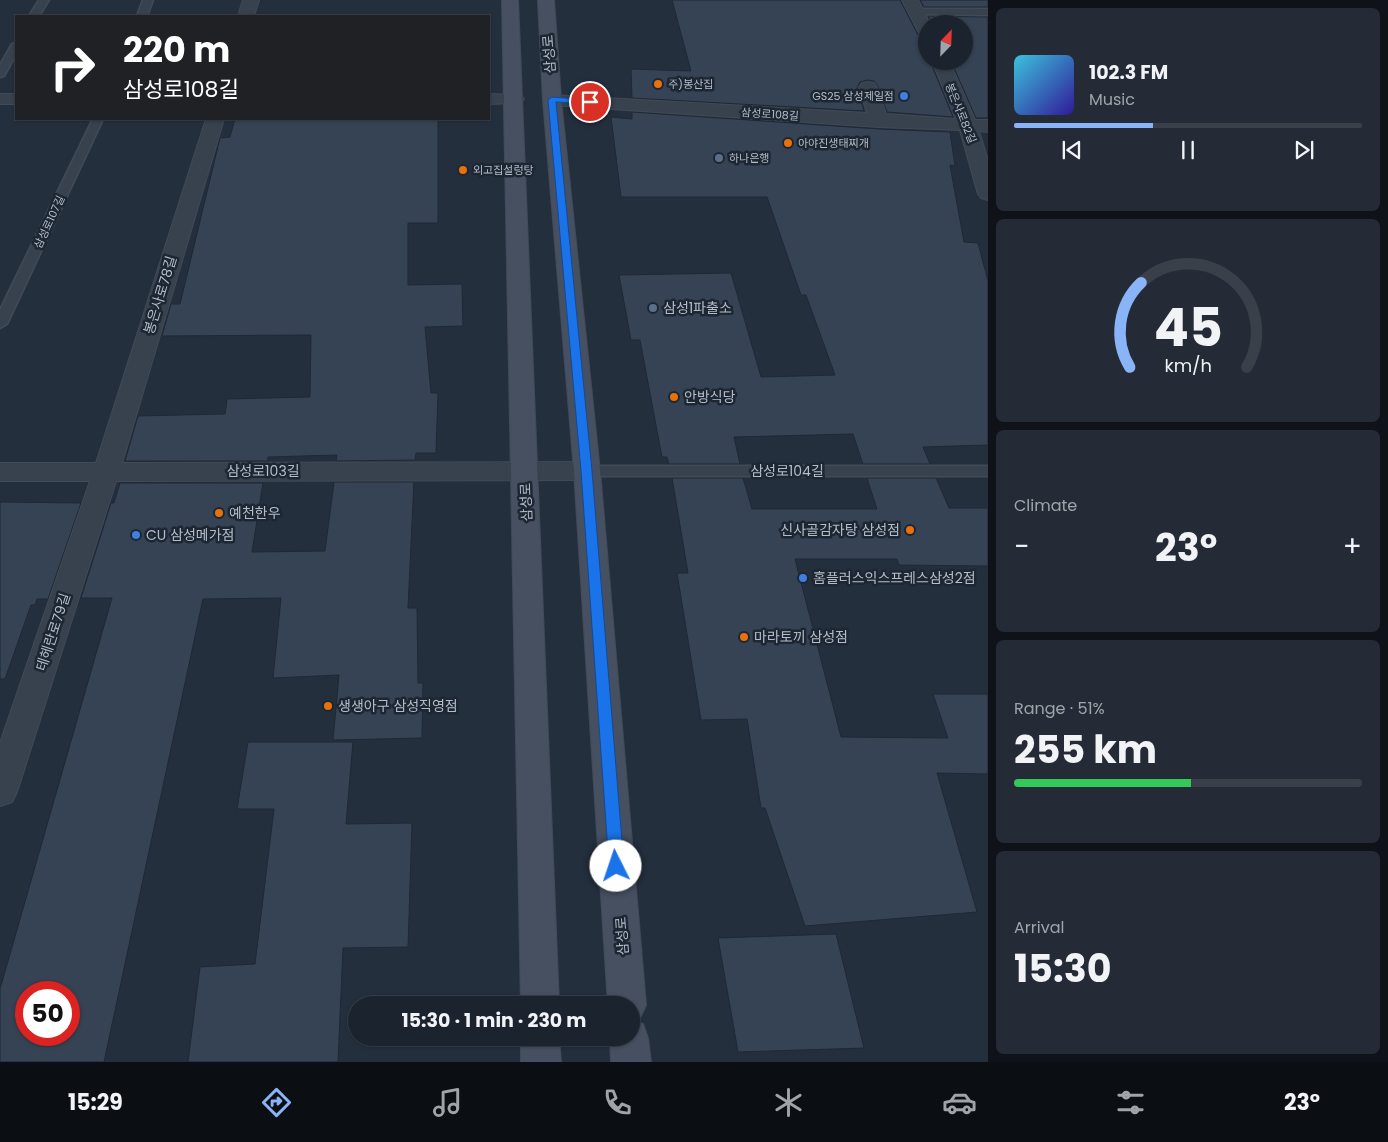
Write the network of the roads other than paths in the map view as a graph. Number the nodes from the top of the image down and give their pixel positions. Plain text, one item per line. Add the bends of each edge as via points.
1 (44, 0) edge
2 (148, 0) edge
3 (251, 0) edge
4 (510, 0) edge
5 (546, 0) edge
6 (914, 6) edge
7 (988, 12) edge
8 (35, 15) edge
9 (142, 15) edge
10 (246, 15) edge
11 (15, 48) edge
12 (944, 70) edge
13 (0, 74) edge
14 (868, 86) dead end
15 (0, 98) edge
16 (15, 98) edge
17 (502, 99) edge
18 (552, 100) junction
19 (98, 120) edge
20 (215, 120) edge
21 (878, 121) junction
22 (968, 125) junction
23 (988, 126) edge
24 (988, 194) edge
25 (0, 324) edge
26 (525, 470) junction
27 (587, 471) junction
28 (988, 471) edge
29 (0, 472) edge
30 (106, 472) junction
31 (0, 792) edge
32 (540, 996) edge
33 (626, 996) edge
34 (540, 1046) edge
35 (630, 1046) edge
36 (541, 1062) edge
37 (631, 1062) edge

1 - 8 lane
2 - 9 lane
3 - 10 street
4 - 17 main road, 삼성로
5 - 18 main road, 삼성로
6 - 7 lane
11 - 13 lane
12 - 22 street, 봉은사로82길
14 - 21 street
15 - 16 street
17 - 26 main road, 삼성로
18 - 21 street, 삼성로108길
18 - 27 main road, 삼성로
19 - 25 lane, 삼성로107길
20 - 30 street, 봉은사로78길
21 - 22 street, 삼성로108길
22 - 23 street, 삼성로108길
22 - 24 street, 봉은사로82길
26 - 27 street, 삼성로103길
26 - 30 street, 삼성로103길
26 - 32 main road, 삼성로
27 - 28 lane, 삼성로104길
27 - 33 main road, 삼성로
29 - 30 street, 삼성로103길
30 - 31 street, 테헤란로79길
34 - 36 main road
35 - 37 main road

